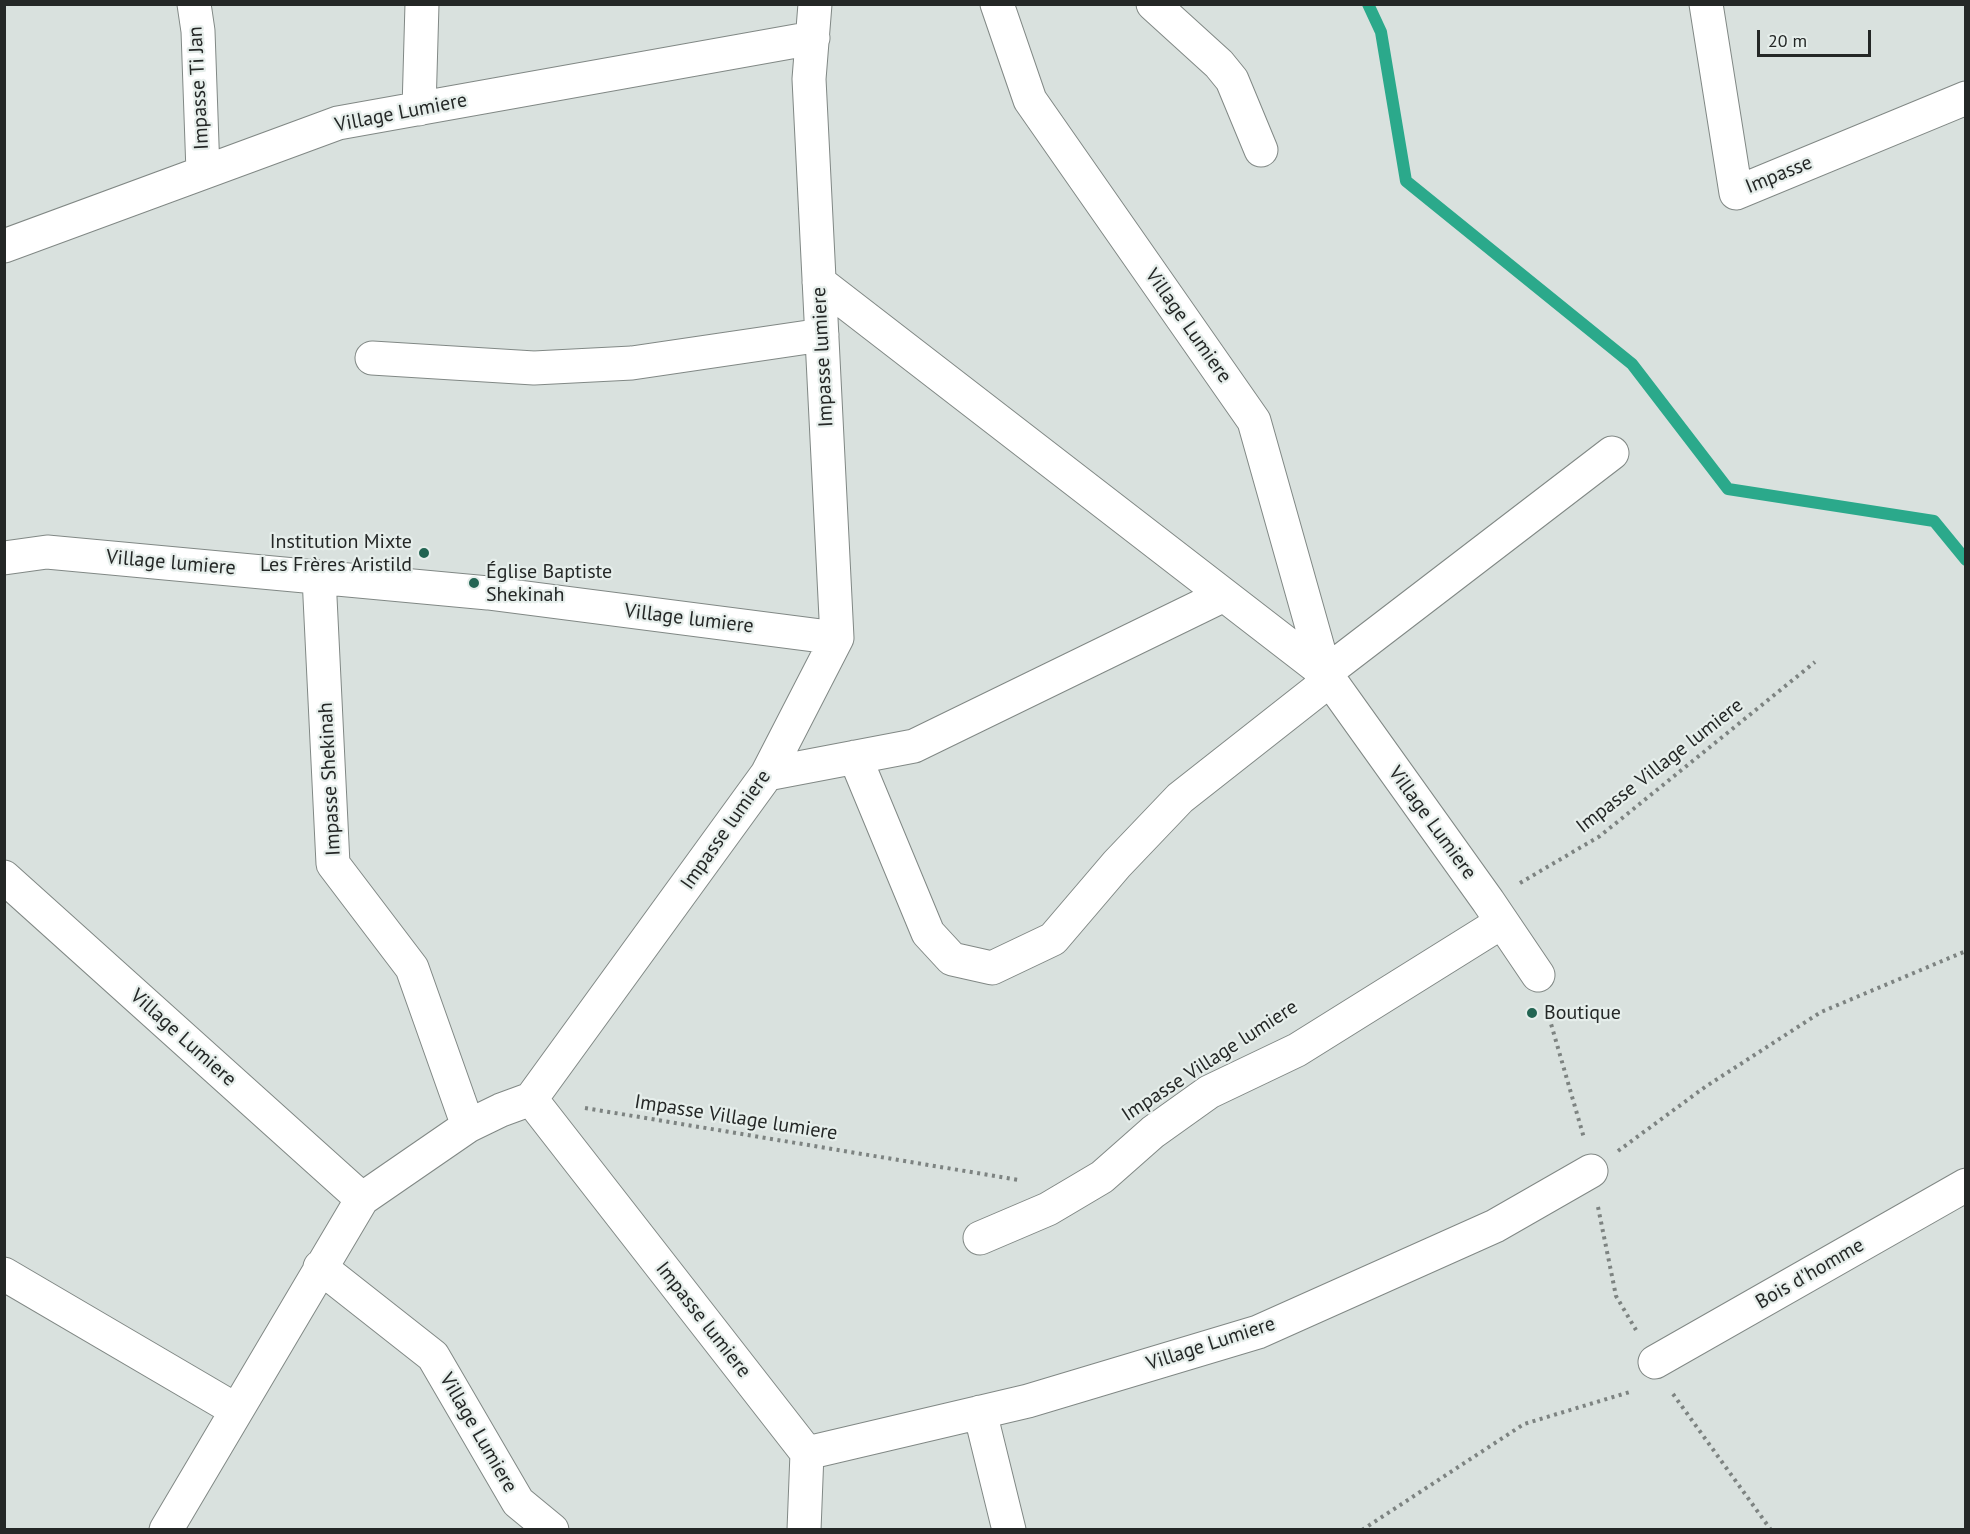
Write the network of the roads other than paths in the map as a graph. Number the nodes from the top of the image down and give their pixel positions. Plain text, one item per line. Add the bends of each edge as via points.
1 (194, 4) edge
2 (422, 4) edge
3 (816, 4) edge
4 (997, 4) edge
5 (1153, 4) edge
6 (1706, 4) edge
7 (813, 39) junction
8 (1965, 98) edge
9 (419, 109) junction
10 (1261, 150) dead end
11 (203, 172) junction
12 (4, 246) edge
13 (819, 282) junction
14 (822, 335) junction
15 (372, 358) dead end
16 (1612, 453) dead end
17 (4, 558) edge
18 (319, 577) junction
19 (1224, 595) junction
20 (837, 638) junction
21 (1328, 677) junction
22 (855, 757) junction
23 (767, 774) junction
24 (4, 878) edge
25 (1495, 911) junction
26 (1538, 975) road end
27 (531, 1099) junction
28 (468, 1126) junction
29 (1591, 1171) road end
30 (1965, 1185) edge
31 (362, 1199) junction
32 (980, 1238) dead end
33 (320, 1267) junction
34 (4, 1274) edge
35 (1660, 1372) road end
36 (236, 1410) junction
37 (980, 1412) junction
38 (807, 1453) junction
39 (166, 1530) edge
40 (552, 1530) edge
41 (804, 1530) edge
42 (1009, 1530) edge

1 - 11 street, Impasse Ti Jan
2 - 9 street
3 - 7 street, Impasse lumiere
4 - 21 street, Village Lumiere via 1030,100 1254,421
5 - 10 street via 1219,64 1232,81
6 - 8 street, Impasse via 1736,193
7 - 9 street, Village Lumiere
7 - 13 street, Impasse lumiere via 809,79
9 - 11 street, Village Lumiere via 338,123
11 - 12 street, Village Lumiere
13 - 14 street, Impasse lumiere
13 - 19 street, Village Lumiere
14 - 15 street via 632,363 545,367
14 - 20 street, Impasse lumiere
16 - 21 street
17 - 18 street, Village lumiere via 47,552
18 - 20 street, Village lumiere via 488,593
18 - 28 street, Impasse Shekinah via 333,864 412,968
19 - 21 street, Village Lumiere
19 - 22 street via 914,746
20 - 23 street, Impasse lumiere
21 - 22 street via 1180,798 1053,939 992,968 952,959 928,933
21 - 25 street, Village Lumiere
22 - 23 street
23 - 27 street, Impasse lumiere
24 - 31 street, Village Lumiere
25 - 26 street, Village Lumiere
25 - 32 street via 1298,1050 1209,1092 1102,1177 1048,1209
27 - 28 street
27 - 38 street, Impasse lumiere
28 - 31 street
29 - 37 street, Village Lumiere via 1495,1226 1258,1332
30 - 35 street, Bois d'homme
31 - 33 street
33 - 36 street
33 - 40 street, Village Lumiere via 433,1356 518,1502
34 - 36 street
36 - 39 street
37 - 38 street, Village Lumiere
37 - 42 street
38 - 41 street

